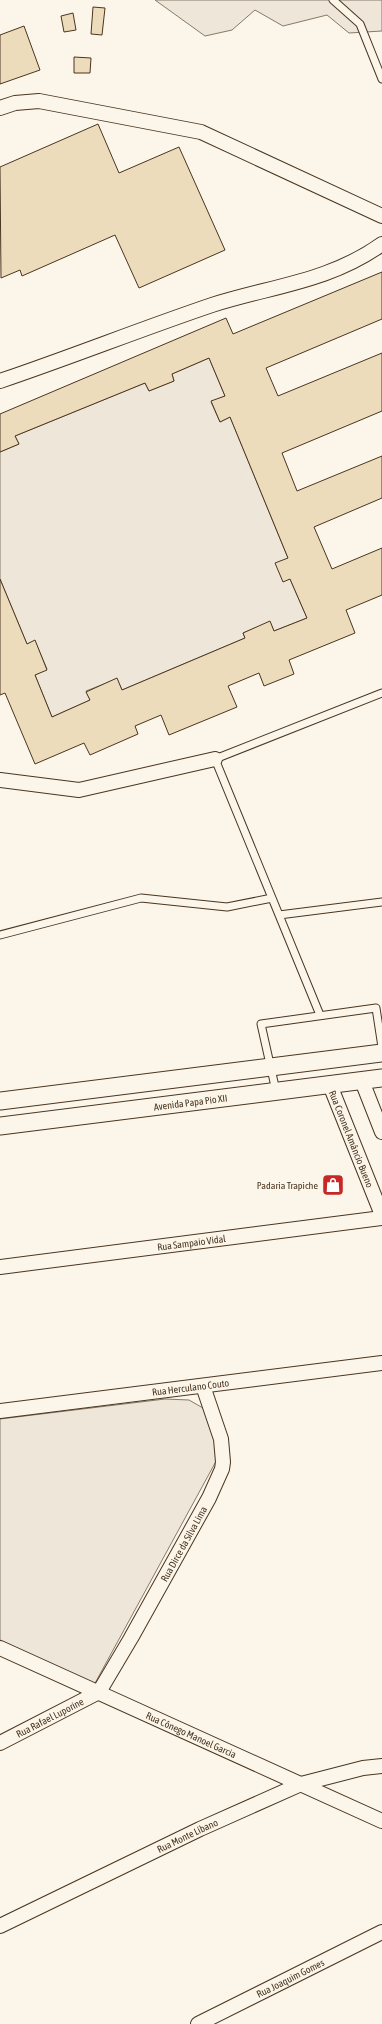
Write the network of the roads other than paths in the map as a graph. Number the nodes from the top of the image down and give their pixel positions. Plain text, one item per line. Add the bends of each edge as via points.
1 (333, 0) edge
2 (382, 79) edge
3 (0, 108) edge
4 (382, 216) edge
5 (382, 244) edge
6 (0, 380) edge
7 (382, 693) edge
8 (215, 759) junction
9 (0, 780) edge
10 (272, 898) junction
11 (382, 902) edge
12 (279, 915) junction
13 (0, 935) edge
14 (320, 1015) junction
15 (382, 1048) edge
16 (382, 1053) edge
17 (270, 1066) junction
18 (382, 1078) edge
19 (362, 1081) junction
20 (330, 1085) junction
21 (276, 1091) junction
22 (35, 1097) junction
23 (0, 1101) edge
24 (38, 1122) junction
25 (0, 1126) edge
26 (382, 1132) edge
27 (382, 1215) edge
28 (382, 1218) edge
29 (0, 1267) edge
30 (382, 1363) edge
31 (203, 1386) junction
32 (0, 1411) edge
33 (0, 1648) edge
34 (99, 1692) junction
35 (0, 1743) edge
36 (382, 1766) edge
37 (300, 1784) junction
38 (382, 1821) edge
39 (0, 1926) edge
40 (382, 1932) edge
41 (198, 2024) edge

1 - 2 lane via 360,24
3 - 4 street via 15,103 39,101 201,132
5 - 6 street via 368,254 326,274 213,305
7 - 8 lane
8 - 9 street via 79,790
8 - 10 lane
10 - 12 lane
10 - 13 lane via 227,907 141,898
11 - 12 lane
12 - 14 lane
14 - 15 lane via 376,1008
14 - 17 lane via 261,1024
16 - 17 street
17 - 21 lane
17 - 22 street
18 - 19 street, Avenida Papa Pio XII
19 - 20 street, Avenida Papa Pio XII
19 - 26 street
20 - 21 street, Avenida Papa Pio XII
20 - 27 street, Rua Coronel Amâncio Bueno
21 - 24 street, Avenida Papa Pio XII
22 - 23 street
22 - 24 street
24 - 25 street, Avenida Papa Pio XII
28 - 29 street, Rua Sampaio Vidal
30 - 31 street, Rua Herculano Couto
31 - 32 street, Rua Herculano Couto
31 - 34 street, Rua Dirce da Silva Lima via 221,1439 222,1469 209,1498
33 - 34 street, Rua Cônego Manoel Garcia
34 - 35 street, Rua Rafael Luporine
34 - 37 street, Rua Cônego Manoel Garcia
36 - 37 street, Rua Monte Líbano via 363,1768
37 - 38 street, Rua Cônego Manoel Garcia
37 - 39 street, Rua Monte Líbano via 200,1829
40 - 41 street, Rua Joaquim Gomes

